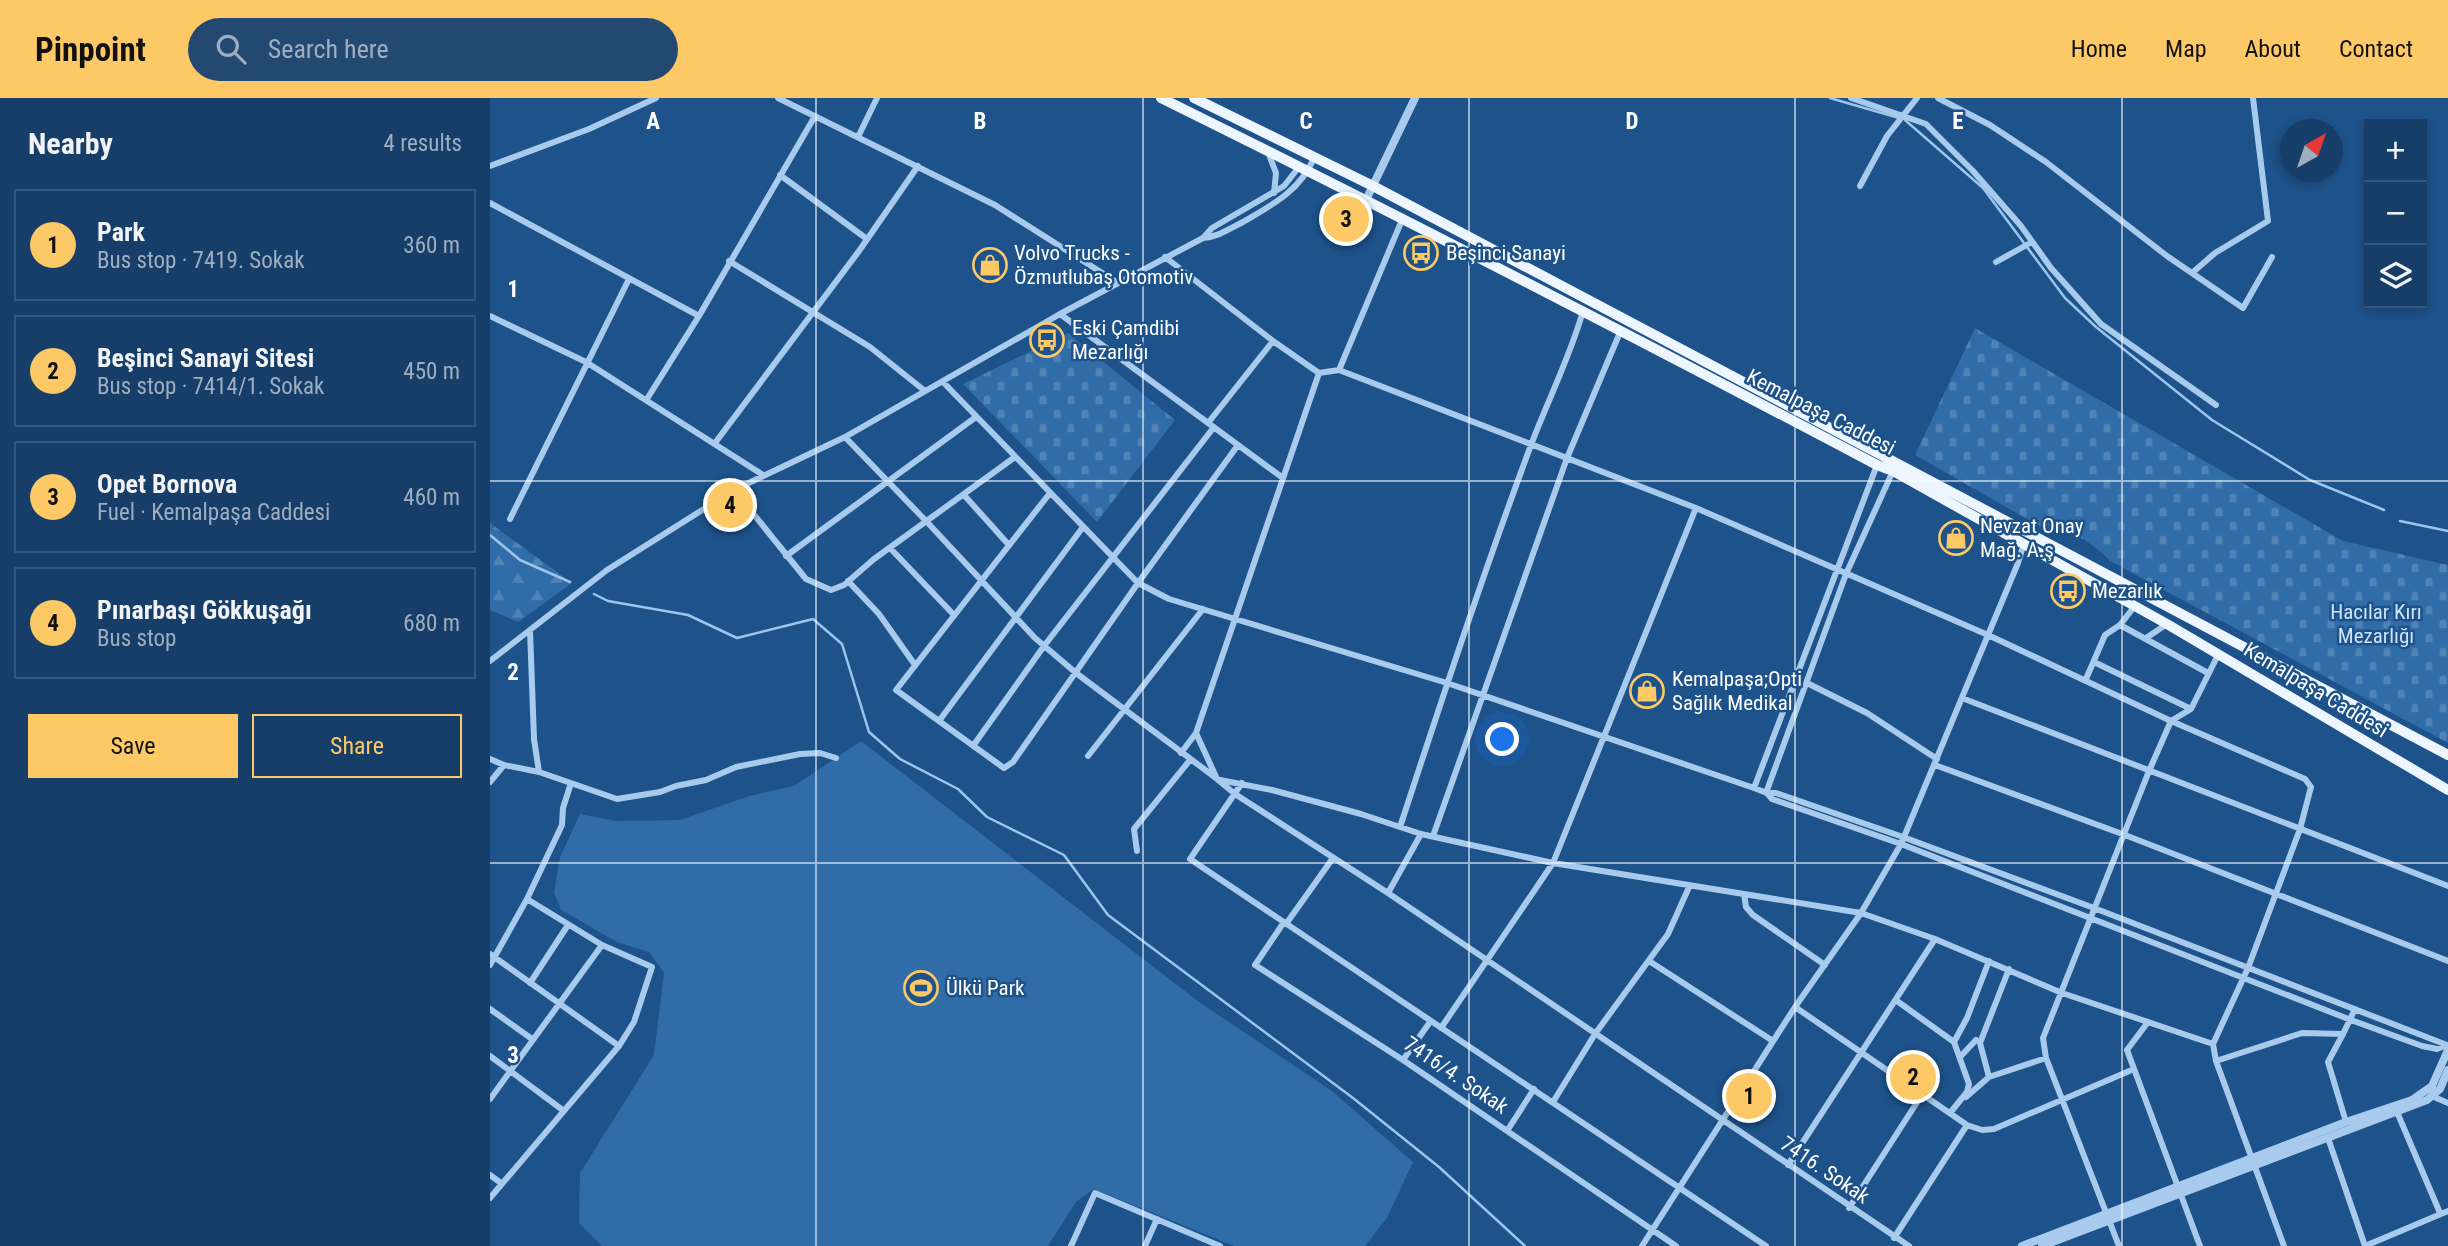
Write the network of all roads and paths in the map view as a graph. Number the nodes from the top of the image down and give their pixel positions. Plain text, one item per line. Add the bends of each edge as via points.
1 (656, 98) edge
2 (778, 98) edge
3 (877, 98) edge
4 (1161, 98) edge
5 (1194, 98) edge
6 (1415, 98) edge
7 (1851, 98) edge
8 (1917, 98) edge
9 (1938, 98) edge
10 (2253, 98) edge
11 (816, 116) junction
12 (1901, 117) junction
13 (858, 137) junction
14 (1267, 150) junction
15 (1310, 156) junction
16 (490, 166) edge
17 (918, 166) junction
18 (1304, 169) junction
19 (780, 175) junction
20 (1373, 186) junction
21 (1860, 186) dead end
22 (1274, 193) junction
23 (1366, 200) junction
24 (490, 203) edge
25 (1402, 220) junction
26 (1203, 238) junction
27 (867, 239) junction
28 (2031, 243) junction
29 (1165, 257) junction
30 (2272, 257) dead end
31 (729, 261) junction
32 (1996, 262) dead end
33 (2192, 273) junction
34 (629, 279) junction
35 (1118, 283) junction
36 (1583, 310) junction
37 (812, 311) junction
38 (1060, 314) junction
39 (490, 316) edge
40 (699, 316) junction
41 (1621, 330) junction
42 (1273, 341) junction
43 (586, 362) junction
44 (1339, 370) junction
45 (1319, 373) junction
46 (943, 382) junction
47 (925, 391) junction
48 (647, 399) junction
49 (2216, 405) dead end
50 (976, 417) junction
51 (1211, 425) junction
52 (845, 437) junction
53 (715, 443) junction
54 (1532, 444) junction
55 (1238, 445) junction
56 (1015, 457) junction
57 (1567, 458) junction
58 (1877, 466) junction
59 (1893, 471) junction
60 (763, 475) junction
61 (1283, 478) junction
62 (888, 481) junction
63 (734, 490) junction
64 (1050, 493) junction
65 (964, 495) junction
66 (1696, 508) junction
67 (510, 519) dead end
68 (927, 522) junction
69 (1083, 527) junction
70 (2024, 543) junction
71 (1008, 544) junction
72 (890, 548) junction
73 (786, 556) junction
74 (1112, 557) junction
75 (1838, 570) junction
76 (1846, 574) junction
77 (980, 580) junction
78 (848, 581) junction
79 (1138, 583) junction
80 (2134, 607) junction
81 (1203, 609) junction
82 (954, 615) junction
83 (1014, 617) junction
84 (1234, 618) junction
85 (2167, 624) junction
86 (2120, 625) junction
87 (530, 630) junction
88 (1987, 635) junction
89 (2146, 638) junction
90 (1044, 646) junction
91 (2218, 654) junction
92 (490, 661) edge
93 (2094, 662) junction
94 (915, 665) junction
95 (1076, 673) junction
96 (2207, 673) junction
97 (2086, 680) junction
98 (1447, 683) junction
99 (1807, 683) junction
100 (1485, 696) junction
101 (1962, 698) junction
102 (2191, 709) junction
103 (1124, 710) junction
104 (939, 721) junction
105 (2171, 721) junction
106 (1196, 733) junction
107 (1605, 737) junction
108 (973, 746) junction
109 (1181, 753) junction
110 (2448, 755) edge
111 (1088, 757) dead end
112 (836, 758) dead end
113 (490, 759) edge
114 (1190, 760) junction
115 (1936, 762) junction
116 (504, 765) junction
117 (2148, 771) junction
118 (539, 772) junction
119 (1218, 780) junction
120 (490, 782) edge
121 (571, 783) junction
122 (1242, 783) junction
123 (1754, 788) junction
124 (2448, 790) edge
125 (1767, 793) junction
126 (1235, 794) junction
127 (1399, 827) junction
128 (2300, 829) junction
129 (1421, 834) junction
130 (2125, 835) junction
131 (1433, 836) junction
132 (1902, 841) junction
133 (1137, 851) dead end
134 (1333, 858) junction
135 (1553, 863) junction
136 (1689, 885) junction
137 (2448, 886) edge
138 (1388, 893) junction
139 (1744, 894) junction
140 (2275, 894) junction
141 (527, 899) junction
142 (2094, 908) junction
143 (1861, 913) junction
144 (2090, 920) junction
145 (1285, 923) junction
146 (568, 925) junction
147 (1935, 939) junction
148 (602, 945) junction
149 (492, 956) edge
150 (1486, 960) junction
151 (1649, 961) junction
152 (1989, 961) junction
153 (2448, 961) edge
154 (490, 965) edge
155 (1825, 965) junction
156 (2248, 968) junction
157 (2009, 969) junction
158 (2243, 979) junction
159 (530, 983) junction
160 (2062, 993) junction
161 (1897, 1001) junction
162 (559, 1003) junction
163 (1795, 1007) junction
164 (490, 1009) edge
165 (2354, 1009) junction
166 (2351, 1020) junction
167 (1430, 1021) junction
168 (2148, 1022) junction
169 (1441, 1028) junction
170 (1961, 1031) junction
171 (1595, 1034) junction
172 (2343, 1034) junction
173 (532, 1039) junction
174 (1773, 1041) junction
175 (1978, 1041) junction
176 (1954, 1042) junction
177 (2213, 1044) junction
178 (620, 1046) junction
179 (2448, 1047) edge
180 (1862, 1053) junction
181 (490, 1056) edge
182 (1960, 1057) junction
183 (2046, 1058) junction
184 (1404, 1060) junction
185 (2217, 1061) junction
186 (2134, 1069) junction
187 (2448, 1070) edge
188 (509, 1071) junction
189 (1989, 1077) junction
190 (1534, 1089) junction
191 (1923, 1093) junction
192 (2434, 1097) junction
193 (490, 1099) edge
194 (1553, 1102) junction
195 (2062, 1102) junction
196 (2448, 1102) edge
197 (564, 1111) junction
198 (1950, 1112) junction
199 (2397, 1112) junction
200 (1722, 1121) junction
201 (2346, 1122) junction
202 (1967, 1125) junction
203 (1507, 1131) junction
204 (2328, 1138) junction
205 (2253, 1162) junction
206 (1788, 1165) junction
207 (490, 1175) edge
208 (501, 1183) junction
209 (1679, 1189) junction
210 (2181, 1190) junction
211 (490, 1198) edge
212 (1849, 1208) junction
213 (2444, 1212) edge
214 (2108, 1218) junction
215 (1157, 1219) junction
216 (1653, 1229) junction
217 (1894, 1238) junction
218 (1216, 1245) edge
219 (1071, 1246) edge
220 (1145, 1246) edge
221 (1642, 1246) edge
222 (1676, 1246) edge
223 (1766, 1246) edge
224 (1909, 1246) edge
225 (2022, 1246) edge
226 (2042, 1246) edge
227 (2119, 1246) edge
228 (2200, 1246) edge
229 (2284, 1246) edge
230 (2365, 1246) edge

1 - 16 street
2 - 11 street
3 - 13 street
4 - 14 main road, Kemalpaşa Caddesi
5 - 15 main road
6 - 20 street
7 - 12 street
8 - 12 street
9 - 33 street via 2046,162
10 - 33 street via 2268,221 2215,253
11 - 13 street
11 - 19 street
12 - 21 street
12 - 28 street via 1926,124 1973,171
13 - 17 street
14 - 18 main road, Kemalpaşa Caddesi
14 - 22 street via 1276,173
15 - 18 main road
15 - 20 main road, Kemalpaşa Caddesi
17 - 27 street
17 - 35 street via 995,205
18 - 22 street
18 - 23 main road, Kemalpaşa Caddesi
18 - 26 street via 1291,192 1276,203 1216,237
19 - 27 street
19 - 31 street
20 - 23 street
20 - 110 main road, Kemalpaşa Caddesi
22 - 26 street via 1212,228
23 - 25 main road, Kemalpaşa Caddesi
24 - 34 street
25 - 36 main road, Kemalpaşa Caddesi
25 - 44 street
26 - 29 street
27 - 37 street
28 - 32 street
28 - 49 street via 2101,324
29 - 35 street
29 - 42 street
30 - 33 street via 2243,308
31 - 37 street
31 - 40 street
34 - 40 street
34 - 43 street
35 - 38 street
36 - 41 main road, Kemalpaşa Caddesi
36 - 54 street
37 - 47 street via 870,347
37 - 53 street
38 - 46 street
38 - 51 street
39 - 43 street
40 - 48 street
41 - 57 street
41 - 58 main road, Kemalpaşa Caddesi
42 - 45 street
42 - 51 street
43 - 48 street
43 - 67 street
44 - 45 street
44 - 54 street
45 - 61 street
46 - 47 street
46 - 50 street
47 - 52 street
48 - 53 street
50 - 56 street
50 - 62 street
51 - 55 street
51 - 74 street
52 - 60 street
52 - 62 street, 7416. Sokak
53 - 60 street
54 - 57 street
54 - 98 street
55 - 61 street
55 - 79 street
56 - 64 street
56 - 65 street
57 - 66 street
57 - 100 street
58 - 59 main road, Kemalpaşa Caddesi
58 - 75 street
59 - 70 main road, Kemalpaşa Caddesi
59 - 76 street
60 - 63 street
61 - 84 street
62 - 68 street, 7416. Sokak
62 - 73 street
63 - 73 street
63 - 87 street via 607,569
64 - 69 street
64 - 71 street
65 - 68 street
65 - 71 street
66 - 75 street
66 - 107 street
68 - 72 street
68 - 77 street, 7416. Sokak
69 - 74 street
69 - 83 street
70 - 80 main road, Kemalpaşa Caddesi
70 - 88 street
71 - 77 street
72 - 78 street
72 - 82 street
73 - 78 street via 816,585 831,590
74 - 79 street
74 - 90 street
75 - 76 street
75 - 123 street
76 - 88 street
76 - 99 street
77 - 82 street
77 - 83 street, 7416. Sokak
78 - 94 street via 879,614
79 - 81 street
79 - 95 street
80 - 85 main road, Kemalpaşa Caddesi
80 - 86 street
81 - 84 street
81 - 103 street
82 - 94 street
83 - 90 street, 7416. Sokak
83 - 104 street
84 - 98 street
84 - 106 street
85 - 89 street
85 - 91 main road, Kemalpaşa Caddesi
86 - 89 street
86 - 93 street via 2105,635
87 - 92 street
87 - 118 street
88 - 97 street
88 - 101 street
89 - 96 street
90 - 95 street, 7416. Sokak
90 - 108 street
91 - 96 street
91 - 124 main road, Kemalpaşa Caddesi
93 - 97 street
93 - 102 street
94 - 104 street via 896,690
95 - 103 street, 7416. Sokak
95 - 108 street via 1013,762 1004,768
96 - 102 street
97 - 105 street
98 - 100 street
98 - 127 street
99 - 115 street via 1867,713
99 - 125 street
100 - 107 street
100 - 131 street
101 - 115 street
101 - 117 street
102 - 105 street
103 - 109 street, 7416. Sokak
103 - 111 street
104 - 108 street
105 - 117 street
105 - 128 street via 2305,779 2311,786
106 - 109 street
106 - 119 street
107 - 123 street
107 - 135 street
109 - 114 street, 7416. Sokak
112 - 121 street via 800,754 617,799
113 - 116 street
114 - 119 street, 7416. Sokak
114 - 133 street via 1134,829
115 - 130 street
115 - 132 street
116 - 118 street
116 - 120 street
117 - 128 street
117 - 130 street
118 - 121 street
119 - 122 street
119 - 126 street, 7416. Sokak
121 - 141 street via 562,825
122 - 126 street
122 - 127 street
123 - 125 street
125 - 132 street
126 - 134 street, 7416. Sokak
126 - 145 street via 1190,859
127 - 129 street
128 - 137 street
128 - 140 street
129 - 131 street
129 - 138 street
130 - 140 street
130 - 142 street
131 - 135 street
132 - 142 street
132 - 143 street
132 - 144 street
134 - 138 street, 7416. Sokak
134 - 145 street
135 - 136 street
135 - 150 street
136 - 139 street
136 - 151 street via 1668,934
138 - 150 street, 7416. Sokak
139 - 143 street
139 - 155 street via 1753,915
140 - 153 street
140 - 156 street
141 - 146 street
141 - 149 street
142 - 144 street
142 - 156 street
143 - 147 street
143 - 155 street
144 - 158 street
144 - 160 street
145 - 167 street
145 - 184 street, 7416/4. Sokak via 1255,965
146 - 148 street
146 - 159 street
147 - 152 street
147 - 161 street
148 - 162 street
148 - 178 street via 652,967 634,1022
149 - 154 street
149 - 159 street
150 - 169 street
150 - 171 street, 7416. Sokak
151 - 171 street
151 - 174 street
152 - 157 street
152 - 170 street
155 - 163 street
156 - 158 street
156 - 165 street
157 - 160 street
157 - 175 street
158 - 166 street
158 - 177 street
159 - 162 street
160 - 168 street
160 - 183 street via 2043,1038
161 - 176 street
161 - 180 street
162 - 173 street
162 - 178 street
163 - 174 street
163 - 180 street
164 - 173 street
165 - 166 street
165 - 179 street
166 - 172 street
166 - 179 street via 2422,1046
167 - 169 street
167 - 184 street
168 - 177 street
168 - 186 street via 2127,1050
169 - 190 street
170 - 175 street
170 - 176 street
171 - 194 street
171 - 200 street, 7416. Sokak
172 - 185 street via 2302,1032
172 - 201 street via 2328,1062
173 - 188 street
174 - 200 street
175 - 182 street
175 - 189 street
176 - 182 street
177 - 185 street
178 - 197 street
179 - 201 street via 2427,1091
180 - 191 street
180 - 206 street
181 - 188 street
182 - 198 street via 1969,1084
183 - 189 street
183 - 195 street
184 - 203 street, 7416/4. Sokak
185 - 205 street
186 - 195 street
186 - 210 street
187 - 192 street
188 - 193 street
188 - 197 street
189 - 198 street
190 - 194 street
190 - 203 street
191 - 198 street
191 - 212 street
192 - 196 street
192 - 199 street
194 - 209 street
195 - 202 street via 1994,1129
195 - 214 street
197 - 208 street
198 - 202 street
199 - 204 street
199 - 213 street
200 - 206 street, 7416. Sokak
200 - 209 street
201 - 205 street
202 - 217 street
203 - 216 street, 7416/4. Sokak
204 - 205 street
204 - 230 street
205 - 210 street
205 - 229 street
206 - 212 street, 7416. Sokak
207 - 208 street
208 - 211 street
209 - 216 street
209 - 223 street
210 - 214 street
210 - 228 street
212 - 217 street, 7416. Sokak
213 - 230 street
214 - 225 street
214 - 226 street
214 - 227 street
215 - 218 street
215 - 219 street via 1095,1194
215 - 220 street
216 - 221 street
216 - 222 street, 7416/4. Sokak
217 - 224 street, 7416. Sokak

